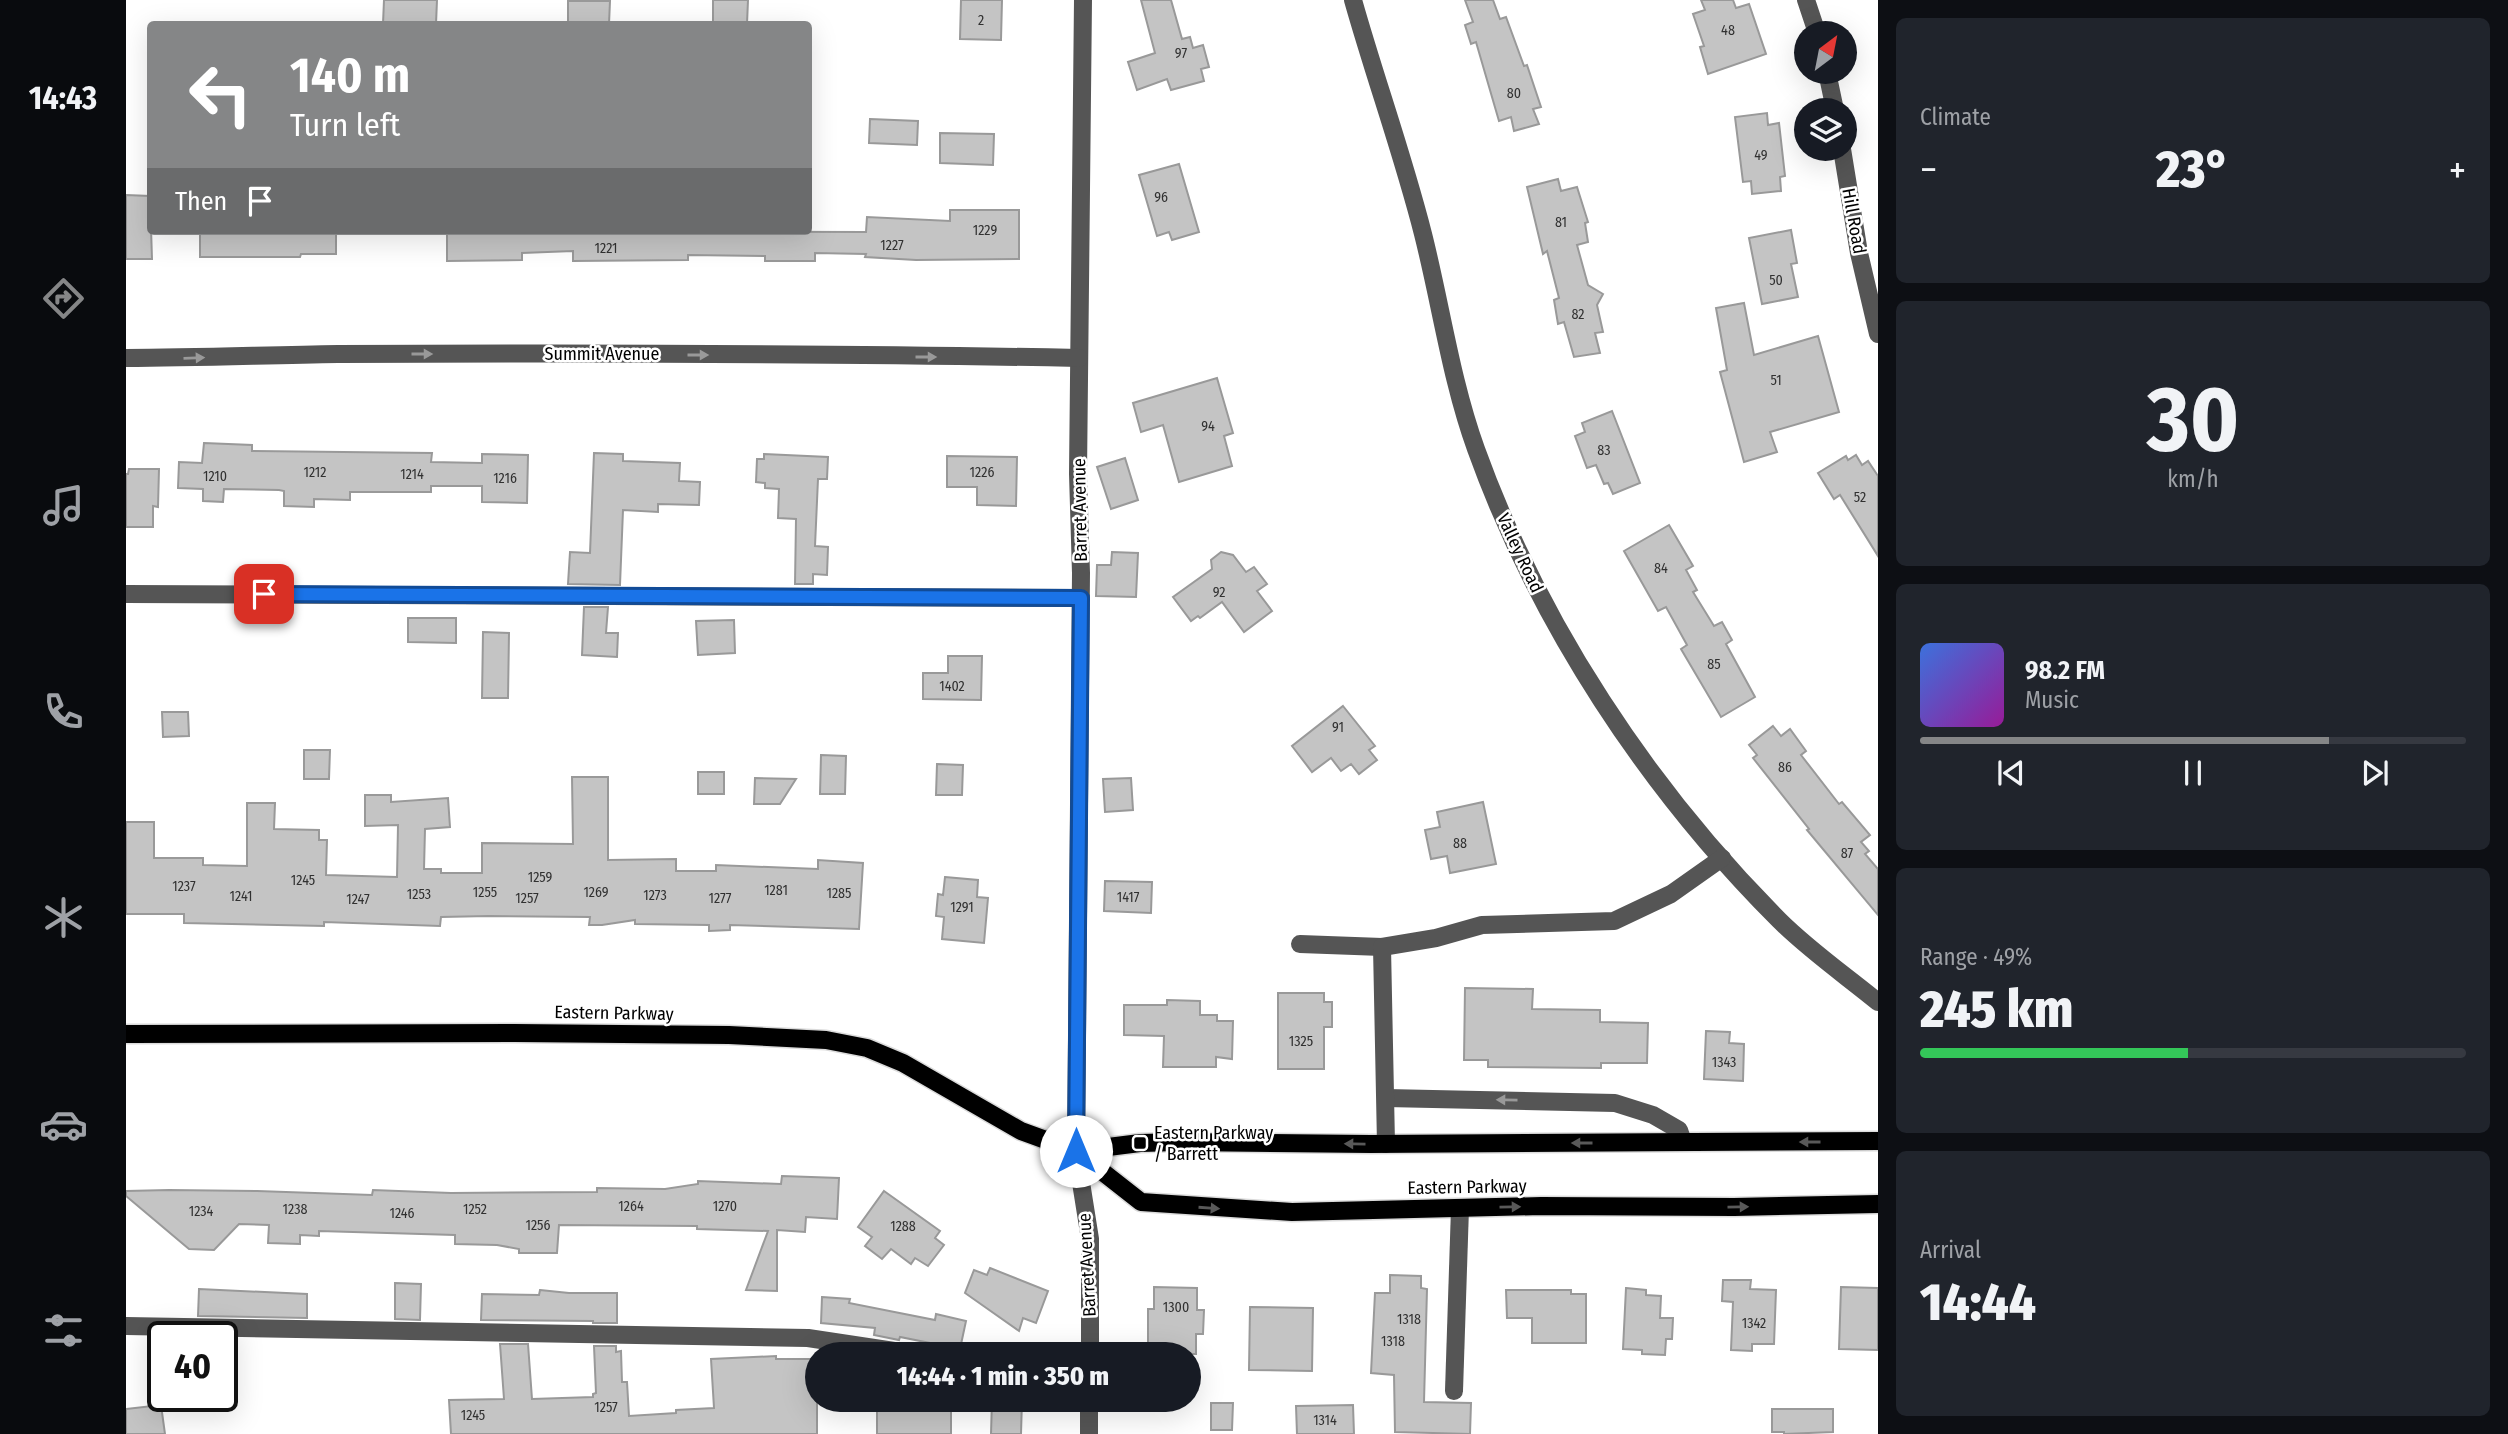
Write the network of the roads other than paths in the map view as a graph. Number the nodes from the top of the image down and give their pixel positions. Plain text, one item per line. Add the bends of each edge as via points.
1 (1083, 0) edge
2 (1353, 0) edge
3 (1806, 0) edge
4 (1813, 21) edge
5 (1844, 161) edge
6 (1878, 334) edge
7 (126, 358) edge
8 (1079, 358) junction
9 (126, 594) edge
10 (1081, 598) junction
11 (1722, 858) junction
12 (1300, 944) dead end
13 (1382, 947) junction
14 (1878, 1002) edge
15 (126, 1034) edge
16 (1386, 1098) junction
17 (1878, 1141) edge
18 (1684, 1142) junction
19 (1386, 1144) junction
20 (1076, 1151) junction
21 (1878, 1204) edge
22 (1460, 1208) junction
23 (126, 1326) edge
24 (835, 1342) edge
25 (1090, 1342) edge
26 (1454, 1391) dead end
27 (1089, 1412) edge
28 (1089, 1434) edge

1 - 8 street, Barret Avenue
2 - 11 street, Valley Road via 1411,188 1461,400 1504,520 1536,589 1592,684 1680,811
3 - 4 street
5 - 6 street, Hill Road
7 -> 8 street, Summit Avenue via 542,354
8 - 10 street, Barret Avenue
9 - 10 street
10 - 20 street, Barret Avenue
11 - 13 street via 1671,894 1614,921 1482,925
11 - 14 street, Valley Road via 1781,922
12 - 13 street
13 - 16 street
15 - 20 main road, Eastern Parkway via 515,1033 826,1040 867,1048 903,1063 1021,1131
18 -> 16 street via 1679,1130 1615,1102
16 - 19 street
17 -> 18 main road, Eastern Parkway
18 -> 19 main road, Eastern Parkway
19 -> 20 main road, Eastern Parkway via 1180,1142
20 -> 22 main road, Eastern Parkway via 1141,1202 1292,1212
20 - 25 street, Barret Avenue via 1090,1240
22 -> 21 main road, Eastern Parkway
22 - 26 street
23 - 24 street
27 - 28 street

